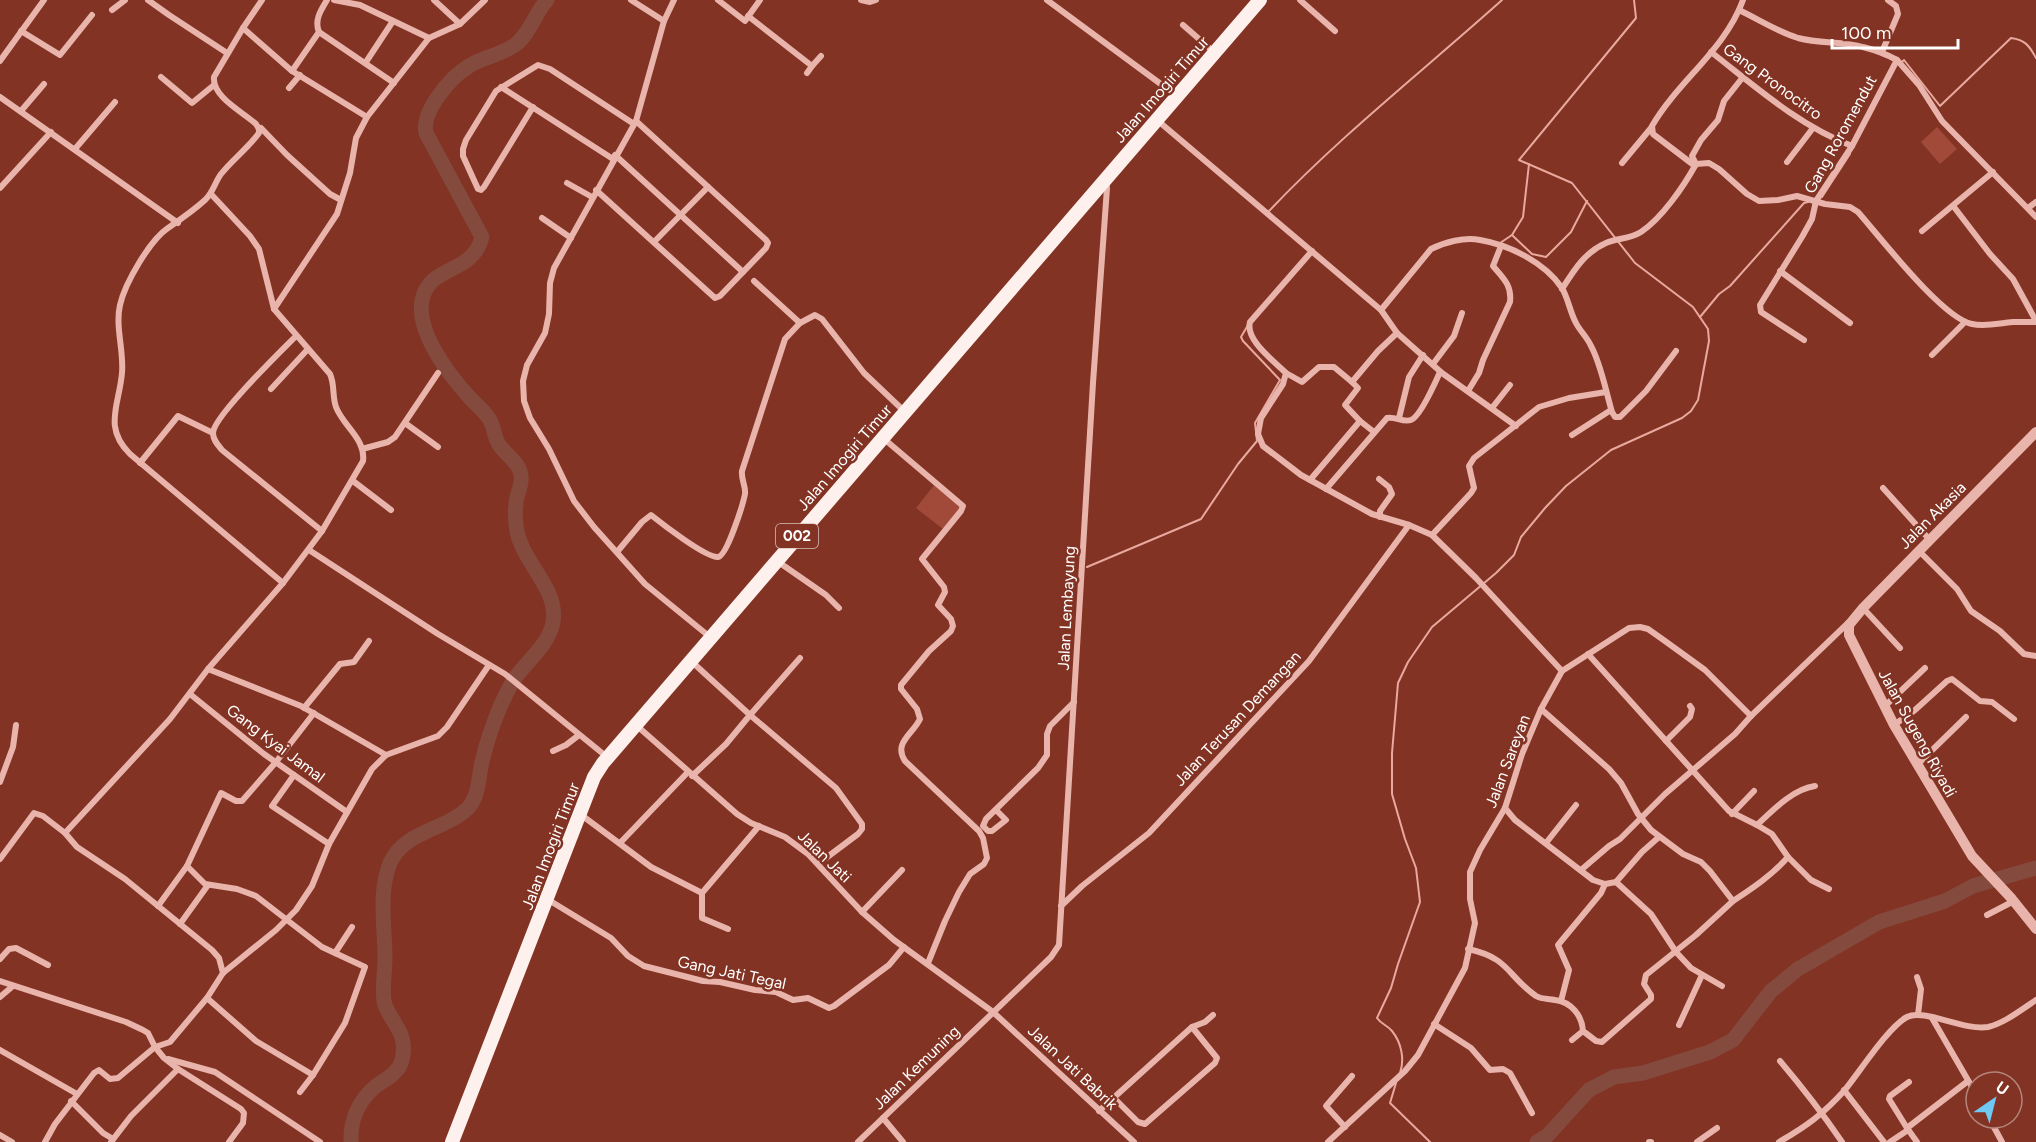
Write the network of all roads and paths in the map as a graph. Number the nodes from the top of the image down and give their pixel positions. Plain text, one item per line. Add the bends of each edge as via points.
1 (44, 0) edge
2 (125, 0) edge
3 (148, 0) edge
4 (262, 0) edge
5 (327, 0) edge
6 (334, 0) edge
7 (434, 0) edge
8 (485, 0) edge
9 (631, 0) edge
10 (674, 0) edge
11 (718, 0) edge
12 (760, 0) edge
13 (861, 0) edge
14 (876, 0) edge
15 (1047, 0) edge
16 (1260, 0) edge
17 (1300, 0) edge
18 (1743, 0) edge
19 (1888, 0) edge
20 (111, 10) dead end
21 (1739, 10) junction
22 (92, 15) dead end
23 (748, 16) junction
24 (393, 21) junction
25 (664, 21) junction
26 (460, 24) junction
27 (1183, 25) dead end
28 (243, 28) junction
29 (21, 31) junction
30 (1335, 31) dead end
31 (319, 32) junction
32 (429, 38) junction
33 (1214, 52) junction
34 (1711, 52) junction
35 (1882, 52) junction
36 (227, 53) junction
37 (821, 56) dead end
38 (1897, 60) junction
39 (0, 61) edge
40 (366, 62) junction
41 (812, 66) junction
42 (292, 71) junction
43 (807, 74) dead end
44 (300, 75) junction
45 (161, 77) dead end
46 (1743, 77) junction
47 (394, 82) junction
48 (44, 84) dead end
49 (214, 85) junction
50 (501, 87) junction
51 (289, 88) dead end
52 (1177, 96) junction
53 (0, 97) edge
54 (115, 102) dead end
55 (533, 106) junction
56 (21, 111) junction
57 (366, 117) junction
58 (1156, 120) junction
59 (635, 122) junction
60 (260, 126) junction
61 (1651, 128) junction
62 (1813, 128) junction
63 (51, 132) junction
64 (1852, 146) junction
65 (75, 149) junction
66 (614, 157) junction
67 (1787, 162) dead end
68 (1622, 163) dead end
69 (1695, 165) junction
70 (1993, 172) junction
71 (1106, 179) junction
72 (567, 183) dead end
73 (708, 187) junction
74 (0, 188) edge
75 (596, 190) junction
76 (211, 194) junction
77 (592, 197) junction
78 (338, 198) junction
79 (1816, 201) junction
80 (2036, 202) edge
81 (1954, 207) junction
82 (2028, 208) junction
83 (680, 215) junction
84 (2036, 217) edge
85 (542, 218) dead end
86 (178, 223) junction
87 (1922, 231) dead end
88 (571, 237) junction
89 (654, 242) junction
90 (1501, 246) junction
91 (1312, 252) junction
92 (1780, 271) junction
93 (743, 272) junction
94 (754, 281) dead end
95 (1562, 289) junction
96 (274, 309) junction
97 (1381, 310) junction
98 (1462, 313) dead end
99 (2036, 321) edge
100 (1965, 322) junction
101 (800, 323) junction
102 (1850, 323) dead end
103 (1397, 333) junction
104 (296, 336) junction
105 (1804, 340) dead end
106 (308, 349) junction
107 (1676, 351) dead end
108 (1424, 355) junction
109 (1932, 355) dead end
110 (1433, 364) junction
111 (1440, 372) junction
112 (438, 373) dead end
113 (1286, 373) junction
114 (1352, 382) junction
115 (1510, 385) dead end
116 (271, 389) dead end
117 (1468, 391) junction
118 (1606, 392) junction
119 (1492, 408) junction
120 (1611, 410) junction
121 (905, 412) junction
122 (1399, 418) junction
123 (1360, 421) junction
124 (405, 423) junction
125 (1516, 426) junction
126 (1374, 432) junction
127 (2036, 432) edge
128 (213, 433) junction
129 (1572, 435) dead end
130 (882, 437) junction
131 (438, 447) dead end
132 (362, 449) junction
133 (140, 463) junction
134 (1379, 479) dead end
135 (1310, 480) junction
136 (353, 481) junction
137 (1883, 488) dead end
138 (1326, 489) junction
139 (391, 510) dead end
140 (1380, 517) junction
141 (1409, 525) junction
142 (322, 531) junction
143 (1432, 535) junction
144 (1929, 539) junction
145 (309, 550) junction
146 (1918, 550) junction
147 (617, 552) junction
148 (776, 560) junction
149 (283, 583) junction
150 (839, 608) dead end
151 (1863, 608) junction
152 (1851, 620) junction
153 (710, 638) junction
154 (369, 640) dead end
155 (1900, 648) dead end
156 (1588, 654) junction
157 (2036, 656) edge
158 (800, 658) dead end
159 (691, 661) junction
160 (489, 665) junction
161 (1925, 668) dead end
162 (208, 669) junction
163 (1562, 671) junction
164 (190, 694) junction
165 (1074, 702) junction
166 (1689, 706) dead end
167 (1884, 707) junction
168 (304, 708) junction
169 (1541, 709) junction
170 (314, 712) junction
171 (750, 715) junction
172 (1751, 716) junction
173 (1966, 717) dead end
174 (2014, 719) dead end
175 (16, 724) dead end
176 (636, 725) junction
177 (1894, 725) junction
178 (579, 735) junction
179 (1666, 741) junction
180 (553, 751) dead end
181 (386, 755) junction
182 (607, 757) junction
183 (276, 762) junction
184 (1917, 765) junction
185 (1692, 770) junction
186 (690, 774) junction
187 (294, 775) junction
188 (0, 782) edge
189 (1815, 786) dead end
190 (1754, 791) dead end
191 (1576, 805) dead end
192 (1505, 808) junction
193 (996, 810) dead end
194 (347, 812) junction
195 (580, 813) junction
196 (1732, 814) junction
197 (1641, 818) junction
198 (1757, 825) junction
199 (759, 826) junction
200 (64, 833) junction
201 (1659, 837) junction
202 (620, 843) junction
203 (1546, 843) junction
204 (329, 844) junction
205 (1788, 857) junction
206 (0, 859) edge
207 (818, 864) junction
208 (187, 866) junction
209 (902, 870) dead end
210 (1581, 870) junction
211 (1616, 882) junction
212 (1605, 884) junction
213 (208, 885) junction
214 (1829, 889) dead end
215 (702, 893) junction
216 (547, 898) junction
217 (2013, 900) junction
218 (1733, 902) junction
219 (158, 906) junction
220 (1061, 906) junction
221 (862, 912) junction
222 (1987, 915) dead end
223 (286, 921) junction
224 (180, 924) junction
225 (2034, 924) edge
226 (352, 927) dead end
227 (728, 929) dead end
228 (904, 946) junction
229 (1468, 949) junction
230 (1676, 952) junction
231 (334, 953) junction
232 (0, 959) edge
233 (928, 963) junction
234 (48, 965) dead end
235 (223, 973) junction
236 (1702, 975) junction
237 (1917, 977) dead end
238 (0, 981) edge
239 (1722, 986) dead end
240 (13, 987) junction
241 (0, 997) edge
242 (207, 998) junction
243 (2036, 1000) edge
244 (1562, 1001) junction
245 (993, 1012) junction
246 (1213, 1015) dead end
247 (1918, 1015) junction
248 (1932, 1017) junction
249 (1434, 1024) junction
250 (1679, 1025) dead end
251 (1192, 1027) junction
252 (1583, 1031) junction
253 (1572, 1040) dead end
254 (155, 1047) junction
255 (0, 1050) edge
256 (164, 1058) junction
257 (1780, 1061) dead end
258 (178, 1069) junction
259 (313, 1075) junction
260 (1964, 1075) edge
261 (1352, 1076) dead end
262 (1909, 1082) dead end
263 (1964, 1085) edge
264 (1844, 1090) junction
265 (300, 1092) dead end
266 (77, 1094) junction
267 (1114, 1098) junction
268 (71, 1101) junction
269 (1100, 1111) junction
270 (1532, 1113) dead end
271 (1821, 1115) junction
272 (883, 1119) junction
273 (1345, 1127) junction
274 (1717, 1128) dead end
275 (1908, 1129) junction
276 (0, 1135) edge
277 (112, 1140) edge
278 (316, 1141) edge
279 (12, 1142) edge
280 (45, 1142) edge
281 (229, 1142) edge
282 (452, 1142) edge
283 (858, 1142) edge
284 (903, 1142) edge
285 (1134, 1142) edge
286 (1328, 1142) edge
287 (1697, 1142) edge
288 (1779, 1142) edge
289 (1842, 1142) edge
290 (1884, 1142) edge
291 (1890, 1142) edge
292 (1917, 1142) edge

1 - 29 street
2 - 20 street
3 - 36 street
4 - 28 street
5 - 31 street via 317,19
6 - 24 street via 360,5
7 - 26 street
8 - 26 street
9 - 25 street
10 - 25 street
11 - 23 street via 745,21
12 - 23 street
13 - 14 street
15 - 52 street
16 - 33 main road, Jalan Imogiri Timur / 002
17 - 30 street
18 - 21 street
19 - 35 street via 1896,6 1898,14
21 - 34 street
21 - 35 street, Gang Roromendut via 1796,37
22 - 29 street via 60,55
23 - 41 street
24 - 32 street
24 - 40 street
25 - 59 street
26 - 32 street
27 - 33 street
28 - 36 street
28 - 42 street
29 - 39 street
31 - 40 street
31 - 42 street
32 - 47 street
33 - 52 main road, Jalan Imogiri Timur / 002
34 - 46 street, Gang Pronocitro
34 - 61 street
35 - 38 street, Gang Roromendut
36 - 49 street via 214,77
37 - 41 street
38 - 64 street, Gang Roromendut
38 - 70 street via 1942,121
40 - 47 street
41 - 43 street
42 - 44 street
44 - 51 street
44 - 57 street
45 - 49 street via 192,102
46 - 62 street, Gang Pronocitro
46 - 69 street via 1692,156
47 - 57 street
48 - 56 street
49 - 60 street
50 - 55 street
50 - 55 street via 463,149 479,190 486,185
50 - 59 street via 543,65
52 - 58 main road, Jalan Imogiri Timur / 002
53 - 56 street
54 - 65 street
55 - 66 street
56 - 63 street
57 - 78 street via 356,138 350,173
58 - 71 main road, Jalan Imogiri Timur / 002
58 - 91 street
59 - 66 street
59 - 73 street
60 - 76 street via 256,137 223,172
60 - 78 street
61 - 68 street
61 - 69 street via 1653,134
62 - 64 street, Gang Pronocitro
62 - 67 street
63 - 65 street
63 - 74 street
64 - 79 street, Gang Roromendut
65 - 86 street
66 - 75 street
66 - 83 street
69 - 79 street via 1709,163 1758,201 1797,196
69 - 95 street via 1680,192 1649,225 1632,237 1606,243 1585,256
70 - 81 street
70 - 82 street
71 - 121 main road, Jalan Imogiri Timur / 002
71 - 165 street, Jalan Lembayung
72 - 77 street
73 - 83 street
73 - 93 street via 767,242
75 - 77 street
75 - 89 street
76 - 86 street
76 - 96 street via 259,249
77 - 88 street
78 - 96 street via 333,224
79 - 92 street, Gang Roromendut via 1812,219
79 - 100 street via 1858,212 1900,262 1946,309
80 - 82 street
81 - 87 street
81 - 99 street via 2013,279
82 - 84 street
83 - 89 street
83 - 93 street
85 - 88 street
86 - 133 street via 167,228 146,253 120,304 122,373 113,424 118,439
88 - 147 street via 551,276 545,333 525,373 524,401 574,501
89 - 93 street via 716,298
90 - 95 street via 1536,263
90 - 97 street via 1479,239 1431,249
90 - 117 street via 1493,266 1509,283 1510,302
91 - 97 street
91 - 113 street via 1250,322 1253,339
92 - 102 street
92 - 105 street, Gang Roromendut via 1760,304 1761,312
94 - 101 street
95 - 118 street via 1576,324 1592,346
96 - 104 street
97 - 103 street
98 - 110 street via 1454,336
99 - 100 street via 1983,325
100 - 109 street
101 - 121 street via 812,316 822,319 864,373
101 - 147 street via 785,339 779,356 742,471 745,493 723,553 710,555 651,514
103 - 108 street
103 - 114 street
104 - 106 street
104 - 128 street via 219,420
106 - 116 street
106 - 132 street via 330,374 336,408
107 - 120 street via 1646,391 1620,417 1615,417
108 - 110 street
108 - 122 street via 1409,376
110 - 111 street
111 - 117 street
111 - 122 street via 1413,418
112 - 124 street
113 - 114 street via 1302,382 1319,366 1334,367
113 - 135 street via 1261,418 1258,434 1263,446
114 - 123 street via 1358,388 1345,405
115 - 119 street
117 - 119 street
118 - 120 street
118 - 125 street via 1539,407
119 - 125 street
120 - 129 street
121 - 130 main road, Jalan Imogiri Timur / 002
122 - 126 street via 1387,418
123 - 126 street
123 - 135 street
124 - 131 street
124 - 132 street via 393,439
125 - 143 street via 1471,461 1472,493
126 - 138 street
127 - 144 street, Jalan Akasia
128 - 133 street via 178,416
128 - 142 street via 222,450
130 - 148 main road, Jalan Imogiri Timur / 002
130 - 233 street via 963,506 922,559 944,587 939,605 953,626 901,685 920,719 900,751 905,761 981,834 986,860 970,874 959,892
132 - 136 street via 363,461
133 - 149 street
134 - 140 street via 1392,494
135 - 138 street
136 - 139 street
136 - 142 street
137 - 144 street
138 - 140 street
140 - 141 street
141 - 143 street
141 - 220 street, Jalan Terusan Demangan via 1309,660 1149,833
142 - 145 street
143 - 163 street
144 - 146 street, Jalan Akasia
145 - 149 street
145 - 160 street
146 - 151 street, Jalan Akasia
146 - 157 street via 1957,589 1971,611 2024,654
147 - 153 street via 655,593
148 - 150 street
148 - 153 main road, Jalan Imogiri Timur / 002
149 - 162 street
151 - 152 street, Jalan Akasia
151 - 155 street
152 - 167 street, Jalan Sugeng Riyadi via 1849,635
152 - 172 street
153 - 159 main road, Jalan Imogiri Timur / 002
154 - 168 street via 354,662 340,664
156 - 163 street, Jalan Sareyan
156 - 172 street, Jalan Sareyan via 1629,628 1648,629 1705,670
156 - 179 street
158 - 171 street
159 - 171 street
159 - 176 main road, Jalan Imogiri Timur / 002
160 - 178 street via 519,684
160 - 181 street via 438,736
161 - 167 street
162 - 164 street
162 - 168 street
163 - 169 street, Jalan Sareyan
164 - 183 street, Gang Kyai Jamal
164 - 200 street
165 - 193 street via 1050,726 1045,759
165 - 220 street, Jalan Lembayung
166 - 179 street via 1692,713
167 - 177 street, Jalan Sugeng Riyadi
168 - 170 street
169 - 192 street, Jalan Sareyan
169 - 197 street via 1609,769
170 - 181 street
170 - 183 street
171 - 186 street via 726,744
171 - 207 street via 836,788 862,824 858,834
172 - 185 street
173 - 184 street
174 - 177 street via 1952,679
175 - 188 street via 13,747
176 - 182 main road, Jalan Imogiri Timur / 002
176 - 186 street, Jalan Jati
177 - 184 street, Jalan Sugeng Riyadi
178 - 180 street
178 - 182 street
179 - 185 street
181 - 194 street via 372,769
182 - 195 main road, Jalan Imogiri Timur / 002
183 - 187 street, Gang Kyai Jamal
183 - 208 street via 242,801 221,793
184 - 217 street, Jalan Sugeng Riyadi via 1972,856
185 - 196 street
185 - 197 street
186 - 199 street, Jalan Jati via 737,814
186 - 202 street
187 - 194 street, Gang Kyai Jamal
187 - 204 street via 272,806
189 - 198 street via 1801,790
190 - 196 street
191 - 203 street
192 - 203 street
192 - 229 street, Jalan Sareyan via 1470,872 1475,923
194 - 204 street
195 - 202 street
195 - 216 main road, Jalan Imogiri Timur / 002
196 - 198 street
197 - 201 street
197 - 210 street
198 - 205 street via 1772,834
199 - 207 street, Jalan Jati via 785,837
199 - 215 street
200 - 206 street via 34,813
200 - 219 street via 77,847
201 - 211 street
201 - 218 street via 1701,862
202 - 215 street via 651,867
203 - 210 street
204 - 223 street via 308,892
205 - 214 street via 1811,880
205 - 218 street via 1777,870
207 - 221 street, Jalan Jati
208 - 213 street
208 - 219 street
209 - 221 street
210 - 212 street
211 - 212 street
211 - 230 street via 1651,914
212 - 244 street via 1558,945 1569,970
213 - 223 street via 256,896
213 - 224 street
215 - 227 street via 702,918
216 - 228 street, Gang Jati Tegal via 611,938 632,960 644,966 703,981 776,992 794,1000 808,998 829,1008 889,965
216 - 282 main road, Jalan Imogiri Timur / 002
217 - 222 street
217 - 225 street, Jalan Sugeng Riyadi
218 - 230 street
219 - 224 street
220 - 245 street, Jalan Lembayung via 1056,951
221 - 228 street, Jalan Jati
223 - 231 street
223 - 235 street
224 - 235 street via 216,953
226 - 231 street
228 - 233 street, Jalan Jati
229 - 244 street via 1495,957 1543,1000
229 - 249 street, Jalan Sareyan via 1465,968
230 - 236 street
230 - 252 street via 1644,978 1650,1000 1603,1041 1596,1041
231 - 259 street via 365,967 345,1023
232 - 234 street via 9,949 16,948
233 - 245 street, Jalan Jati
235 - 242 street
236 - 239 street
236 - 250 street
237 - 247 street via 1921,989
238 - 240 street
240 - 241 street
240 - 254 street via 126,1022 148,1033
242 - 254 street via 170,1042
242 - 259 street via 256,1041
243 - 248 street via 1990,1026 1965,1026
244 - 252 street via 1576,1011
245 - 269 street, Jalan Jati Babrik
245 - 272 street, Jalan Kemuning
246 - 251 street
247 - 248 street
247 - 264 street via 1899,1022
248 - 260 street
249 - 270 street via 1471,1048 1490,1070 1510,1073
249 - 273 street, Jalan Sareyan via 1405,1071
251 - 267 street
251 - 267 street via 1217,1058 1215,1063 1145,1124
252 - 253 street
254 - 256 street
254 - 266 street via 118,1078 110,1079 96,1071
255 - 266 street
256 - 258 street
256 - 278 street via 215,1072
257 - 271 street
258 - 277 street
258 - 281 street via 241,1109 244,1118
259 - 265 street
261 - 273 street via 1326,1106
262 - 275 street via 1889,1099
263 - 275 street
264 - 271 street
264 - 290 street
266 - 268 street
267 - 269 street
268 - 277 street
268 - 280 street
269 - 285 street, Jalan Jati Babrik
271 - 288 street
271 - 289 street
272 - 283 street, Jalan Kemuning
272 - 284 street
273 - 286 street, Jalan Sareyan
274 - 287 street
275 - 291 street
275 - 292 street
276 - 279 street

